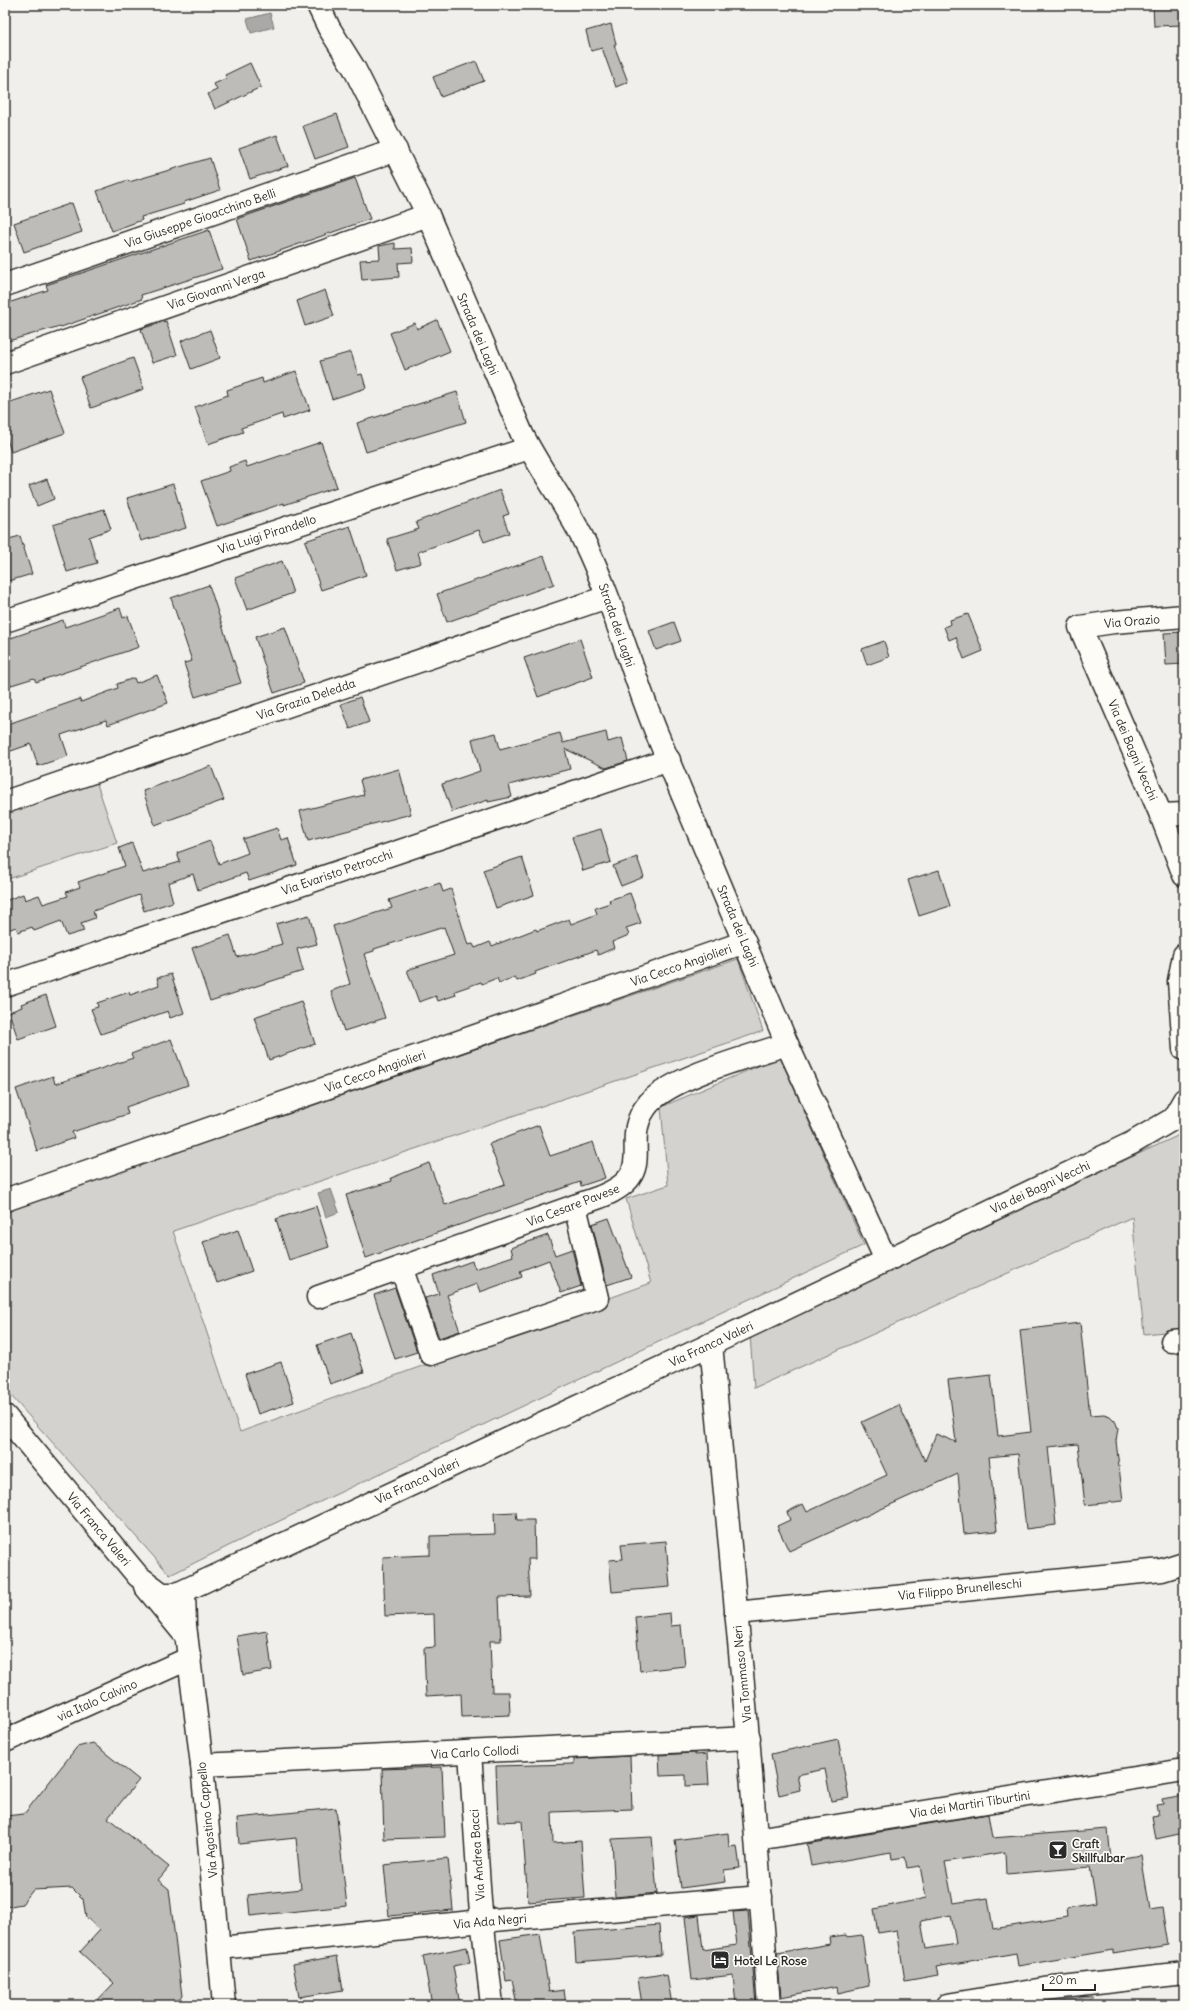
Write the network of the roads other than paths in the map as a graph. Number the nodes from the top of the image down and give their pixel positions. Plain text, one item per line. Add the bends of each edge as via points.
1 (318, 5) edge
2 (396, 150) junction
3 (428, 215) junction
4 (5, 285) edge
5 (5, 362) edge
6 (529, 448) junction
7 (608, 597) junction
8 (1184, 616) edge
9 (5, 621) edge
10 (1080, 627) joint
11 (669, 760) junction
12 (5, 802) edge
13 (1184, 814) edge
14 (1161, 815) junction
15 (1184, 875) edge
16 (745, 942) junction
17 (1184, 955) edge
18 (5, 985) edge
19 (787, 1044) junction
20 (1184, 1049) edge
21 (1184, 1100) edge
22 (5, 1200) edge
23 (575, 1206) junction
24 (886, 1260) junction
25 (401, 1268) junction
26 (318, 1297) dead end
27 (711, 1344) junction
28 (5, 1416) edge
29 (1184, 1563) edge
30 (138, 1576) junction
31 (184, 1592) junction
32 (736, 1613) junction
33 (186, 1636) junction
34 (190, 1658) junction
35 (749, 1738) junction
36 (5, 1741) edge
37 (470, 1752) junction
38 (202, 1765) junction
39 (1184, 1770) edge
40 (757, 1839) junction
41 (761, 1897) junction
42 (482, 1921) junction
43 (220, 1948) junction
44 (1184, 1973) edge
45 (1016, 1999) edge
46 (224, 2005) edge
47 (492, 2005) edge
48 (769, 2005) edge
49 (947, 2005) edge

1 - 2 street, Strada dei Laghi
2 - 3 street, Strada dei Laghi
2 - 4 street, Via Giuseppe Gioacchino Belli
3 - 5 street, Via Giovanni Verga
3 - 6 street, Strada dei Laghi
6 - 7 street, Strada dei Laghi via 581,536
6 - 9 street, Via Luigi Pirandello
7 - 11 street, Strada dei Laghi via 638,687
7 - 12 street, Via Grazia Deledda
8 - 10 street, Via Orazio
10 - 14 street, Via dei Bagni Vecchi
11 - 16 street, Strada dei Laghi
11 - 18 street, Via Evaristo Petrocchi
13 - 14 street
14 - 15 street, Via dei Bagni Vecchi
16 - 19 street, Strada dei Laghi
16 - 22 street, Via Cecco Angiolieri
17 - 20 street via 1179,980
19 - 23 street, Via Cesare Pavese via 692,1077 660,1094 648,1104 640,1118 635,1135 636,1165 630,1178 611,1192
19 - 24 street, Strada dei Laghi
21 - 24 street, Via dei Bagni Vecchi via 1173,1119 1142,1138
23 - 25 street, Via Cesare Pavese
23 - 25 street via 597,1298 432,1354
24 - 27 street, Via Franca Valeri
25 - 26 street, Via Cesare Pavese
27 - 31 street, Via Franca Valeri
27 - 32 street, Via Tommaso Neri
28 - 30 street, Via Franca Valeri
29 - 32 street, Via Filippo Brunelleschi via 1162,1570
30 - 31 street, Via Franca Valeri via 162,1594
30 - 33 street
31 - 33 street, Via Agostino Cappello
32 - 35 street, Via Tommaso Neri
33 - 34 street, Via Agostino Cappello
34 - 36 street, via Italo Calvino
34 - 38 street, Via Agostino Cappello
35 - 37 street, Via Carlo Collodi
35 - 40 street, Via Tommaso Neri
37 - 38 street, Via Carlo Collodi
37 - 42 street, Via Andrea Bacci
38 - 43 street, Via Agostino Cappello
39 - 40 street, Via dei Martiri Tiburtini
40 - 41 street, Via Tommaso Neri
41 - 42 street, Via Ada Negri
41 - 48 street, Via Tommaso Neri
42 - 43 street, Via Ada Negri
42 - 47 street, Via Andrea Bacci
43 - 46 street, Via Agostino Cappello
44 - 45 street
45 - 49 street

